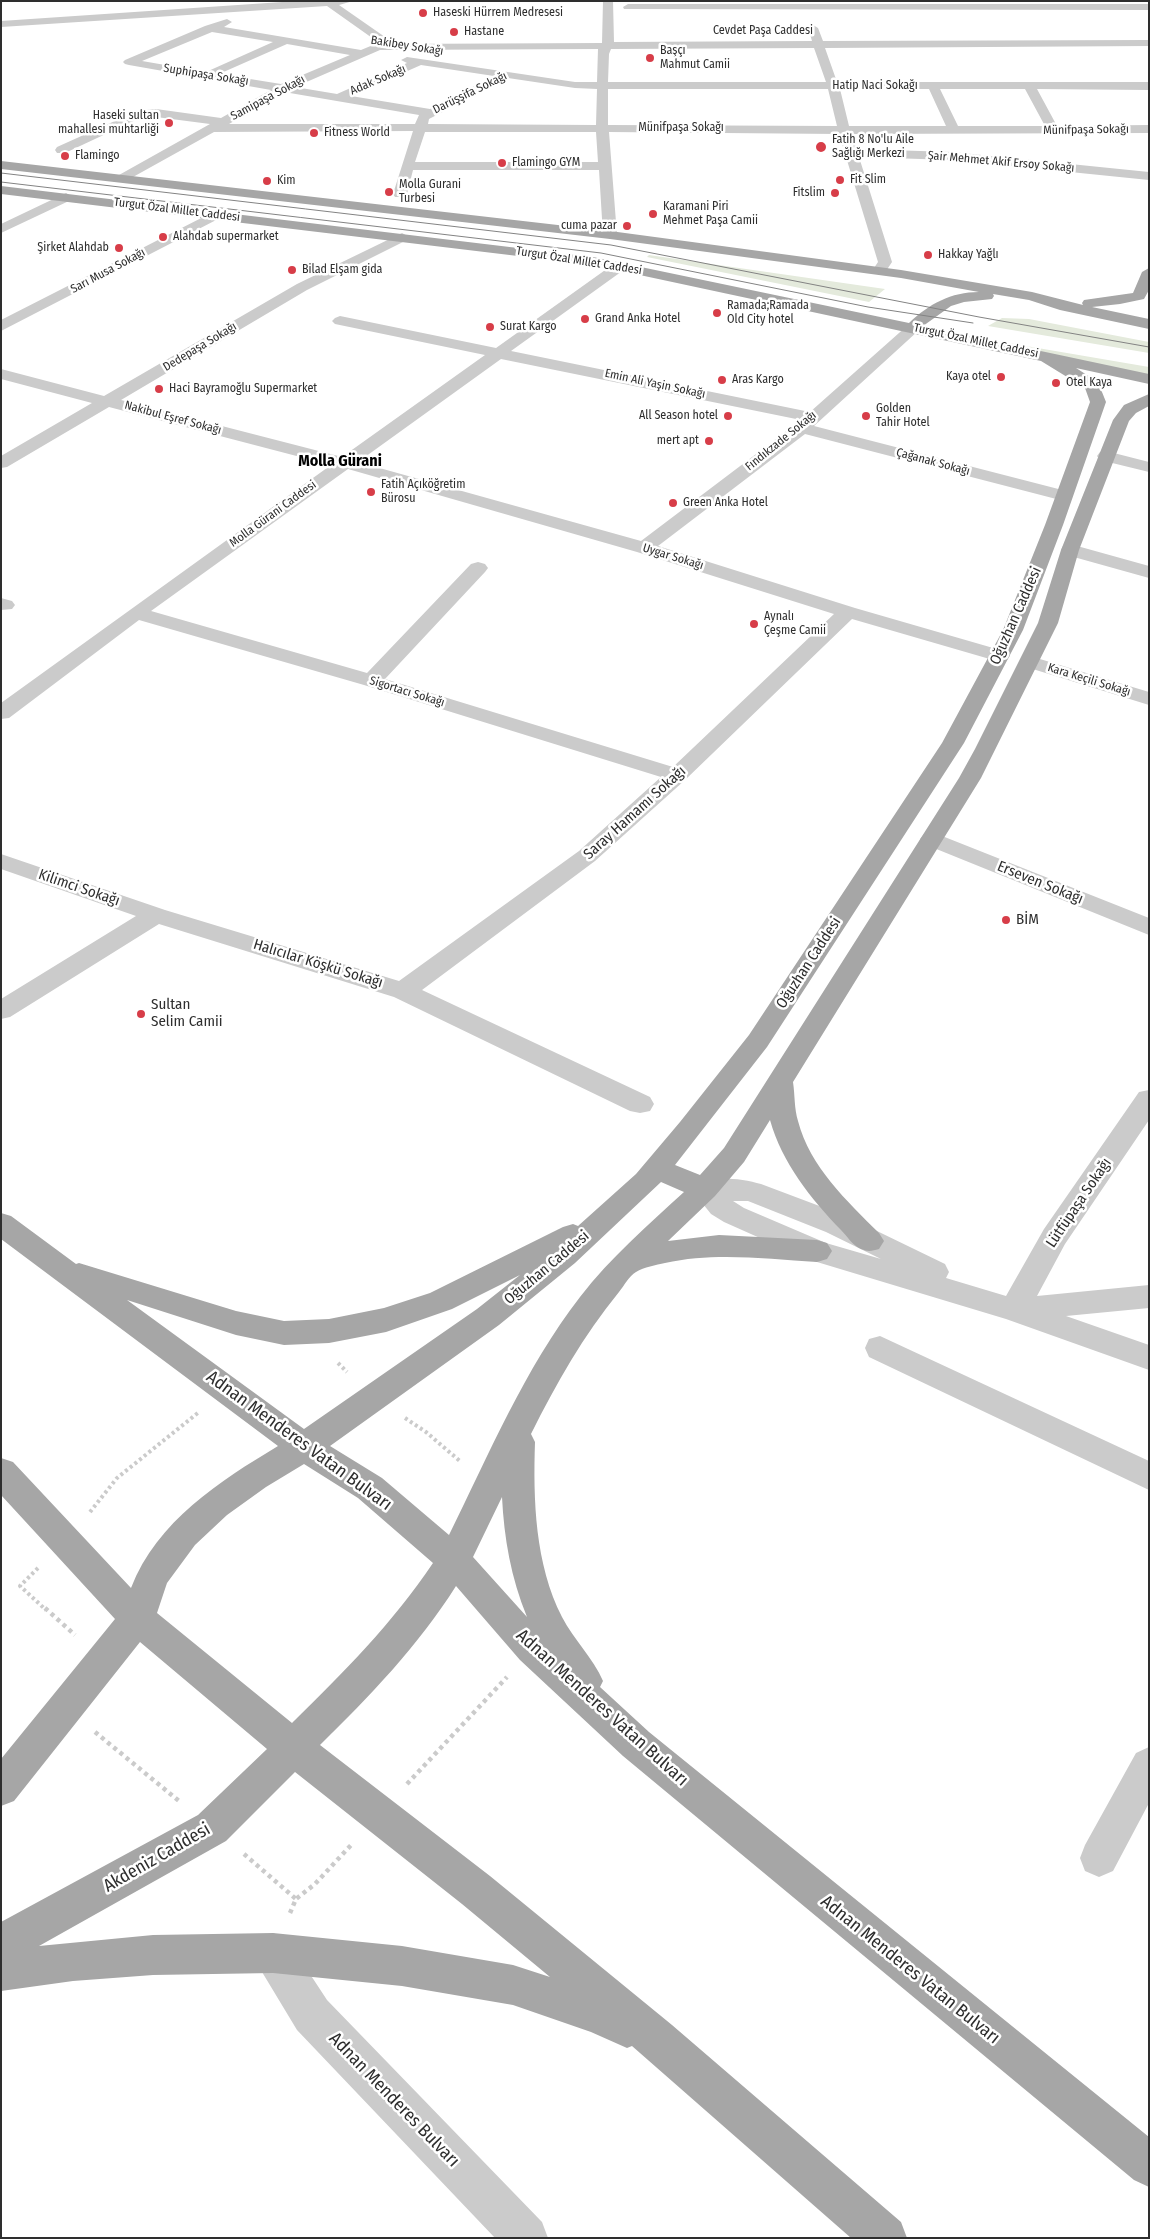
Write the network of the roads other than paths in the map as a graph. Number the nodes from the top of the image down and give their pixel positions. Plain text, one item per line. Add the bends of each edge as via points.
1 (348, 1) edge
2 (609, 1) edge
3 (288, 3) edge
4 (330, 3) junction
5 (804, 4) edge
6 (947, 4) edge
7 (270, 7) junction
8 (628, 7) junction
9 (723, 7) junction
10 (1149, 7) edge
11 (644, 17) dead end
12 (731, 22) dead end
13 (1, 24) edge
14 (209, 28) junction
15 (679, 36) dead end
16 (287, 40) junction
17 (1149, 43) edge
18 (819, 44) junction
19 (696, 45) junction
20 (608, 46) junction
21 (378, 47) junction
22 (563, 47) junction
23 (362, 53) junction
24 (419, 62) junction
25 (206, 76) junction
26 (504, 76) junction
27 (602, 85) junction
28 (833, 86) junction
29 (933, 86) junction
30 (1029, 86) junction
31 (1149, 86) edge
32 (282, 88) junction
33 (337, 98) junction
34 (430, 113) junction
35 (219, 125) junction
36 (419, 127) junction
37 (602, 128) junction
38 (844, 129) junction
39 (1149, 129) edge
40 (954, 130) junction
41 (1053, 130) junction
42 (60, 150) dead end
43 (853, 153) junction
44 (1, 165) edge
45 (407, 166) junction
46 (605, 166) junction
47 (1149, 176) edge
48 (124, 178) junction
49 (1, 190) edge
50 (400, 194) dead end
51 (66, 197) junction
52 (214, 215) junction
53 (1, 229) edge
54 (610, 235) junction
55 (402, 237) junction
56 (620, 266) junction
57 (879, 271) junction
58 (1149, 272) edge
59 (1060, 305) junction
60 (340, 321) dead end
61 (1149, 324) edge
62 (1, 326) edge
63 (913, 328) junction
64 (497, 352) junction
65 (1046, 357) junction
66 (1, 374) edge
67 (1149, 379) edge
68 (1149, 399) edge
69 (109, 401) junction
70 (807, 422) junction
71 (1106, 456) junction
72 (1, 463) edge
73 (344, 463) junction
74 (1149, 467) edge
75 (1064, 496) junction
76 (1046, 545) junction
77 (644, 548) junction
78 (1070, 550) junction
79 (478, 568) dead end
80 (1149, 572) edge
81 (848, 612) junction
82 (136, 613) junction
83 (1000, 656) junction
84 (1030, 662) junction
85 (371, 681) junction
86 (1149, 699) edge
87 (1, 713) edge
88 (677, 775) junction
89 (896, 829) junction
90 (932, 839) junction
91 (1, 861) edge
92 (156, 915) junction
93 (1149, 927) edge
94 (403, 991) junction
95 (1, 1011) edge
96 (780, 1083) junction
97 (1149, 1099) edge
98 (640, 1104) dead end
99 (658, 1169) junction
100 (705, 1189) junction
101 (603, 1220) junction
102 (1, 1224) edge
103 (869, 1241) junction
104 (817, 1251) junction
105 (624, 1265) junction
106 (59, 1268) junction
107 (1149, 1296) edge
108 (1014, 1310) junction
109 (880, 1348) dead end
110 (1149, 1358) edge
111 (520, 1426) junction
112 (304, 1447) junction
113 (1, 1472) edge
114 (1149, 1476) edge
115 (454, 1560) junction
116 (137, 1618) junction
117 (622, 1730) junction
118 (293, 1747) junction
119 (1149, 1765) edge
120 (1, 1788) edge
121 (1099, 1858) dead end
122 (1, 1944) edge
123 (273, 1953) junction
124 (1, 1971) edge
125 (657, 2040) junction
126 (1149, 2165) edge
127 (526, 2238) edge
128 (885, 2238) edge

1 - 4 street
2 - 8 street
2 - 20 street
3 - 4 street
3 - 7 street
4 - 21 street via 381,39
5 - 6 street
5 - 9 street
5 - 18 street
6 - 10 street
7 - 13 street via 64,15
7 - 14 street
8 - 9 street
8 - 11 street
9 - 12 street
14 - 16 street, Bakibey Sokağı
14 - 25 street, Suphipaşa Sokağı via 129,62
15 - 19 street
16 - 23 street, Bakibey Sokağı
16 - 25 street
17 - 18 street, Cevdet Paşa Caddesi
18 - 19 street, Cevdet Paşa Caddesi via 740,41
18 - 28 street
19 - 20 street, Cevdet Paşa Caddesi
20 - 22 street, Cevdet Paşa Caddesi
20 - 27 street via 603,54
21 - 22 street, Cevdet Paşa Caddesi
21 - 23 street, Samipaşa Sokağı
22 - 26 street, Darüşşifa Sokağı
23 - 24 street, Bakibey Sokağı
23 - 32 street, Samipaşa Sokağı
24 - 26 street, Bakibey Sokağı
24 - 33 street, Adak Sokağı
25 - 32 street, Suphipaşa Sokağı
26 - 27 street, Bakibey Sokağı via 557,84
26 - 34 street, Darüşşifa Sokağı
27 - 28 street, Hatip Naci Sokağı
27 - 37 street
28 - 29 street, Hatip Naci Sokağı
28 - 38 street
29 - 30 street, Hatip Naci Sokağı
29 - 40 street
30 - 31 street, Hatip Naci Sokağı
30 - 41 street
32 - 33 street, Suphipaşa Sokağı
32 - 35 street, Samipaşa Sokağı
33 - 34 street, Suphipaşa Sokağı
34 - 36 street, Darüşşifa Sokağı
35 - 36 street, Münifpaşa Sokağı
35 - 42 street, Münifpaşa Sokağı via 156,113 136,115
35 - 48 street, Samipaşa Sokağı
36 - 37 street, Münifpaşa Sokağı
36 - 45 street, Darüşşifa Sokağı
37 - 38 street, Münifpaşa Sokağı
37 - 46 street
38 - 40 street, Münifpaşa Sokağı
38 - 43 street
39 - 41 street, Münifpaşa Sokağı
40 - 41 street, Münifpaşa Sokağı
43 - 47 street, Şair Mehmet Akif Ersoy Sokağı via 952,156
43 - 57 street via 885,262
44 - 48 main road, Turgut Özal Millet Caddesi
45 - 46 street
45 - 50 street, Darüşşifa Sokağı
46 - 54 street
48 - 54 main road, Turgut Özal Millet Caddesi
49 - 51 main road, Turgut Özal Millet Caddesi
51 - 52 main road, Turgut Özal Millet Caddesi
51 - 53 street
52 - 55 main road, Turgut Özal Millet Caddesi
52 - 62 street, Sarı Musa Sokağı
54 - 57 main road, Turgut Özal Millet Caddesi
55 - 56 main road, Turgut Özal Millet Caddesi
55 - 69 street, Dedepaşa Sokağı via 302,287
56 - 63 main road, Turgut Özal Millet Caddesi
56 - 64 street, Molla Gürani Caddesi
57 - 59 main road, Turgut Özal Millet Caddesi via 995,289
58 - 59 main road via 1139,296 1100,303
59 - 61 main road, Turgut Özal Millet Caddesi
59 - 63 main road via 968,296 945,303
60 - 64 street, Emin Ali Yaşin Sokağı
63 - 65 main road, Turgut Özal Millet Caddesi
63 - 70 street, Fındıkzade Sokağı
64 - 70 street, Emin Ali Yaşin Sokağı
64 - 73 street, Molla Gürani Caddesi
65 - 67 main road, Turgut Özal Millet Caddesi
65 - 75 main road, Oğuzhan Caddesi via 1092,385 1098,402
66 - 69 street, Nakibul Eşref Sokağı
68 - 71 main road, Oğuzhan Caddesi via 1130,409 1121,420
69 - 72 street, Dedepaşa Sokağı
69 - 73 street, Nakibul Eşref Sokağı
70 - 75 street, Çağanak Sokağı
70 - 77 street, Fındıkzade Sokağı
71 - 74 street
71 - 78 main road, Oğuzhan Caddesi
73 - 77 street, Uygar Sokağı
73 - 82 street, Molla Gürani Caddesi
75 - 76 main road, Oğuzhan Caddesi
76 - 78 main road
76 - 83 main road, Oğuzhan Caddesi via 1014,630
77 - 81 street, Uygar Sokağı
78 - 80 street
78 - 84 main road, Oğuzhan Caddesi via 1048,623
79 - 85 street
81 - 83 street, Uygar Sokağı
81 - 88 street, Saray Hamamı Sokağı
82 - 85 street, Sigortacı Sokağı
82 - 87 street, Molla Gürani Caddesi
83 - 84 main road
83 - 89 main road, Oğuzhan Caddesi via 953,743
84 - 86 street, Kara Keçili Sokağı
84 - 90 main road, Oğuzhan Caddesi via 986,749
85 - 88 street, Sigortacı Sokağı
88 - 94 street, Saray Hamamı Sokağı via 587,856
89 - 90 main road
89 - 99 main road, Oğuzhan Caddesi via 758,1042
90 - 93 street, Erseven Sokağı
90 - 96 main road, Oğuzhan Caddesi
91 - 92 street, Kilimci Sokağı
92 - 94 street, Halıcılar Köşkü Sokağı
92 - 95 street
94 - 98 street, Halıcılar Köşkü Sokağı
96 - 100 main road, Oğuzhan Caddesi via 734,1155
96 - 103 main road via 784,1121 800,1158 826,1198
97 - 108 street, Lütfüpaşa Sokağı via 1054,1237
99 - 100 main road
99 - 101 main road, Oğuzhan Caddesi
100 - 103 street via 751,1191 836,1224
100 - 104 street via 734,1216
100 - 105 main road, Oğuzhan Caddesi
101 - 106 main road via 441,1301 386,1320 329,1331 284,1334 236,1323
101 - 112 main road, Oğuzhan Caddesi via 488,1317
102 - 106 main road, Adnan Menderes Vatan Bulvarı
103 - 108 street
104 - 105 main road via 689,1248 663,1252
104 - 108 street
105 - 111 main road, Oğuzhan Caddesi via 567,1340
106 - 112 main road, Adnan Menderes Vatan Bulvarı
107 - 108 street
108 - 110 street
109 - 114 street
111 - 115 main road, Oğuzhan Caddesi
111 - 117 main road via 517,1486 527,1560 539,1602 560,1647
112 - 115 main road, Adnan Menderes Vatan Bulvarı via 370,1488
112 - 116 main road, Oğuzhan Caddesi via 254,1477 183,1535 153,1576
113 - 116 main road
115 - 117 main road, Adnan Menderes Vatan Bulvarı via 533,1649
115 - 118 main road, Akdeniz Caddesi via 392,1648
116 - 118 main road
116 - 120 main road
117 - 126 main road, Adnan Menderes Vatan Bulvarı
118 - 122 main road, Akdeniz Caddesi via 212,1828
118 - 125 main road via 379,1813
119 - 121 street
123 - 124 main road via 154,1955
123 - 125 main road via 402,1966 513,1986 595,2013
123 - 127 street, Adnan Menderes Bulvarı via 312,2015
125 - 128 main road

